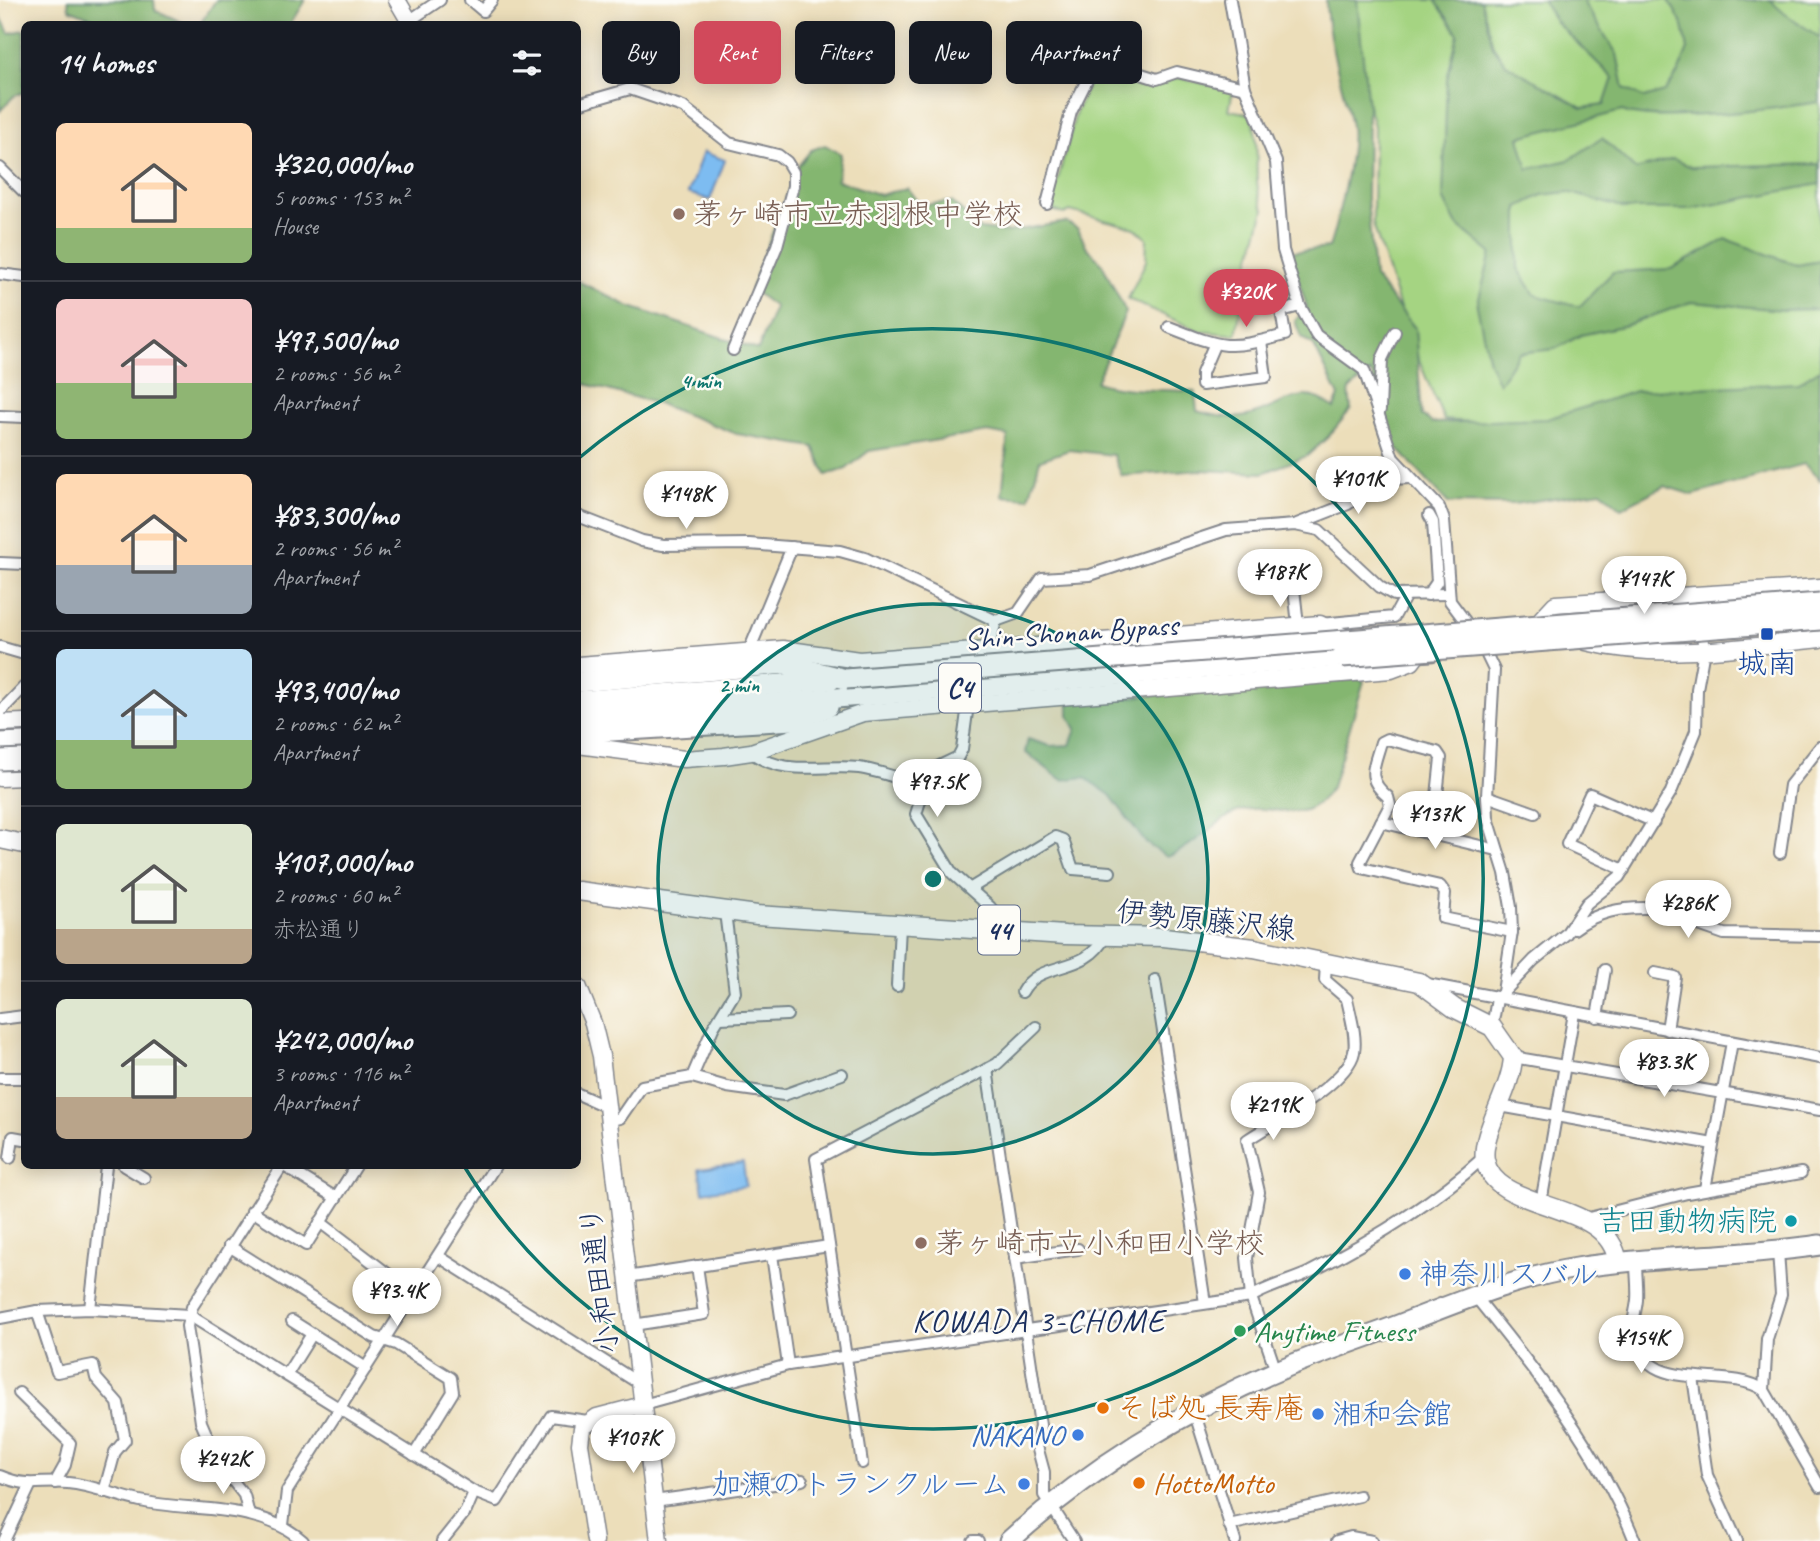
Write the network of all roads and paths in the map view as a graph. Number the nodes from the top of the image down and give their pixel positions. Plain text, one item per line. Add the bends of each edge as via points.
1 (397, 0) edge
2 (440, 0) edge
3 (470, 0) edge
4 (492, 0) edge
5 (1230, 0) edge
6 (409, 21) edge
7 (411, 21) edge
8 (1245, 88) junction
9 (581, 103) edge
10 (0, 169) edge
11 (21, 189) edge
12 (1047, 204) dead end
13 (0, 274) edge
14 (21, 277) edge
15 (1300, 306) junction
16 (1170, 327) dead end
17 (1395, 332) dead end
18 (1261, 341) junction
19 (1214, 345) junction
20 (733, 350) dead end
21 (0, 416) edge
22 (1380, 416) junction
23 (21, 417) edge
24 (1410, 478) junction
25 (1429, 515) dead end
26 (581, 517) edge
27 (1295, 525) junction
28 (792, 547) junction
29 (0, 563) edge
30 (21, 564) edge
31 (1820, 587) edge
32 (1294, 589) dead end
33 (1449, 594) junction
34 (1428, 595) junction
35 (1696, 595) junction
36 (1405, 597) junction
37 (1820, 603) edge
38 (1820, 620) edge
39 (996, 621) junction
40 (1320, 624) junction
41 (1298, 625) junction
42 (1820, 639) edge
43 (1358, 645) junction
44 (1482, 645) junction
45 (0, 647) edge
46 (988, 650) junction
47 (1704, 650) junction
48 (749, 651) junction
49 (21, 653) edge
50 (581, 665) edge
51 (1357, 673) junction
52 (581, 682) edge
53 (847, 689) junction
54 (21, 690) edge
55 (581, 701) edge
56 (968, 705) junction
57 (0, 712) edge
58 (581, 719) edge
59 (21, 722) edge
60 (0, 723) edge
61 (581, 733) edge
62 (21, 742) edge
63 (0, 743) edge
64 (581, 745) edge
65 (1820, 747) edge
66 (751, 752) junction
67 (21, 760) edge
68 (1, 769) edge
69 (21, 776) edge
70 (923, 785) junction
71 (1487, 796) junction
72 (1535, 813) dead end
73 (1381, 822) junction
74 (1654, 822) junction
75 (1433, 834) junction
76 (0, 839) edge
77 (21, 843) edge
78 (1497, 850) junction
79 (1780, 853) dead end
80 (1623, 870) junction
81 (1110, 872) dead end
82 (971, 888) junction
83 (581, 891) edge
84 (725, 912) junction
85 (900, 926) junction
86 (1007, 930) junction
87 (1511, 932) junction
88 (1105, 936) junction
89 (1820, 936) edge
90 (1555, 944) junction
91 (1325, 964) junction
92 (1605, 970) dead end
93 (1655, 973) dead end
94 (1155, 980) dead end
95 (1419, 982) junction
96 (897, 986) dead end
97 (1022, 992) dead end
98 (581, 994) edge
99 (1500, 995) junction
100 (1574, 1013) junction
101 (787, 1015) dead end
102 (21, 1016) edge
103 (1597, 1017) junction
104 (720, 1018) junction
105 (0, 1019) edge
106 (1036, 1027) dead end
107 (1492, 1027) junction
108 (1667, 1030) junction
109 (1732, 1042) junction
110 (1513, 1056) junction
111 (1820, 1058) edge
112 (1565, 1066) junction
113 (987, 1069) junction
114 (842, 1074) dead end
115 (692, 1077) junction
116 (0, 1078) edge
117 (21, 1078) edge
118 (1723, 1093) junction
119 (581, 1096) edge
120 (1500, 1106) junction
121 (1820, 1111) edge
122 (608, 1114) junction
123 (1556, 1116) junction
124 (21, 1138) edge
125 (1713, 1144) junction
126 (1484, 1157) junction
127 (10, 1158) dead end
128 (106, 1169) edge
129 (129, 1169) edge
130 (281, 1169) edge
131 (288, 1169) edge
132 (354, 1169) edge
133 (493, 1169) edge
134 (1801, 1173) dead end
135 (144, 1178) dead end
136 (1705, 1189) junction
137 (336, 1198) junction
138 (1541, 1203) junction
139 (253, 1211) junction
140 (1585, 1219) junction
141 (320, 1222) junction
142 (1820, 1245) edge
143 (229, 1246) junction
144 (829, 1246) junction
145 (1078, 1249) dead end
146 (1778, 1251) junction
147 (772, 1255) junction
148 (438, 1256) junction
149 (1015, 1258) junction
150 (1627, 1263) junction
151 (697, 1266) junction
152 (627, 1277) junction
153 (414, 1294) junction
154 (1475, 1296) junction
155 (1251, 1297) junction
156 (1205, 1303) junction
157 (90, 1309) junction
158 (37, 1311) junction
159 (189, 1315) junction
160 (0, 1318) edge
161 (292, 1321) dead end
162 (633, 1325) junction
163 (1026, 1329) junction
164 (312, 1334) junction
165 (384, 1340) junction
166 (845, 1357) junction
167 (788, 1365) junction
168 (366, 1368) junction
169 (1276, 1371) junction
170 (287, 1374) junction
171 (1693, 1377) junction
172 (640, 1384) junction
173 (1765, 1390) junction
174 (19, 1393) dead end
175 (643, 1405) junction
176 (342, 1408) junction
177 (1194, 1411) junction
178 (588, 1422) junction
179 (414, 1455) junction
180 (862, 1463) dead end
181 (0, 1476) edge
182 (802, 1480) dead end
183 (55, 1483) junction
184 (30, 1486) junction
185 (1820, 1487) edge
186 (104, 1492) junction
187 (474, 1492) junction
188 (1359, 1496) dead end
189 (654, 1501) junction
190 (1050, 1505) junction
191 (249, 1515) junction
192 (283, 1525) junction
193 (1229, 1525) junction
194 (1631, 1540) edge
195 (4, 1541) edge
196 (303, 1541) edge
197 (442, 1541) edge
198 (595, 1541) edge
199 (659, 1541) edge
200 (1009, 1541) edge
201 (1074, 1541) edge
202 (1235, 1541) edge
203 (1337, 1541) edge
204 (1372, 1541) edge
205 (1737, 1541) edge

1 - 6 street
2 - 7 street
3 - 4 street via 483,11
5 - 8 street
8 - 12 street via 1177,72 1157,79 1097,60 1071,112
8 - 15 street via 1276,162 1283,250
9 - 20 street via 619,90 653,95 684,107 729,143 778,155 787,162 793,186 777,246
10 - 11 street
13 - 14 street
15 - 18 street via 1281,311 1285,335
15 - 22 street via 1316,335 1364,370
16 - 19 street
17 - 22 street via 1382,359
18 - 19 street via 1237,348
18 - 19 street via 1266,377 1202,385
21 - 23 street
22 - 24 street via 1392,457
24 - 27 street via 1376,480 1348,504
24 - 33 street via 1434,500 1444,520
25 - 34 street via 1437,582
26 - 28 street via 663,545
27 - 36 street via 1320,530 1381,587
27 - 39 street via 1226,530 1090,575 1042,578 1018,614
28 - 39 street via 824,548 865,558
28 - 48 street
29 - 30 street
31 - 35 street
32 - 41 street
33 - 34 street
33 - 44 street
34 - 36 street
35 - 44 street via 1555,604 1525,638
35 - 47 street
36 - 40 street via 1394,617
37 - 53 highway, Shin-Shonan Bypass / C4, bridge
38 - 53 highway, Shin-Shonan Bypass / C4, bridge
39 - 46 street
40 - 41 street
40 - 43 street
41 - 46 street
42 - 47 street
43 - 44 street via 1369,651
43 - 51 street
44 - 47 street via 1584,641 1621,650
44 - 51 street via 1418,654 1402,667
44 - 71 street via 1494,670
45 - 49 street
46 - 48 street via 848,660 790,649
47 - 74 street via 1694,741
48 - 50 street
51 - 56 street
52 - 53 highway via 785,664
53 - 55 highway, Shin-Shonan Bypass / C4
53 - 58 highway, Shin-Shonan Bypass / C4
53 - 61 highway via 793,720
54 - 57 street
56 - 66 street via 863,713
56 - 70 street via 958,757 935,768
59 - 60 street
62 - 63 highway
64 - 66 street via 684,759
65 - 79 street via 1790,785
66 - 70 street via 765,761 801,768 860,768
67 - 68 highway, bridge
68 - 69 street
70 - 82 street via 916,814 951,873
71 - 72 street
71 - 78 street
73 - 75 street
73 - 75 street via 1390,805 1372,778 1381,742 1387,738 1437,752 1441,758
73 - 87 street via 1360,862 1362,868 1440,886 1445,893 1443,918
74 - 80 street
74 - 80 street via 1590,794 1567,844
75 - 78 street
76 - 77 main road
78 - 87 street via 1509,890
80 - 90 street via 1614,883 1587,903
81 - 82 street via 1073,869 1063,840 1055,837
82 - 86 street
83 - 84 main road, 伊勢原藤沢線 / 44
84 - 85 main road, 伊勢原藤沢線 / 44
84 - 104 street via 735,982 733,1000
85 - 86 main road, 伊勢原藤沢線 / 44
85 - 96 street
86 - 88 main road, 伊勢原藤沢線 / 44
87 - 99 street
88 - 91 main road, 伊勢原藤沢線 / 44 via 1213,942
88 - 97 street via 1092,955 1035,976
89 - 90 street via 1724,934 1639,907 1596,914
90 - 99 street
91 - 95 main road, 伊勢原藤沢線 / 44
91 - 155 street via 1325,980 1347,999 1354,1055 1336,1079 1247,1140 1259,1192 1247,1258
92 - 103 street
93 - 108 street via 1675,977
94 - 156 street
95 - 99 street
95 - 107 main road, 伊勢原藤沢線 / 44 via 1454,1008
98 - 122 street, 小和田通り via 598,1040
99 - 100 street
99 - 107 street
100 - 103 street
100 - 112 street
101 - 104 street
102 - 105 street
103 - 108 street
104 - 115 street
106 - 113 street via 1007,1057
107 - 110 main road, 伊勢原藤沢線 / 44
108 - 109 street
109 - 111 street
109 - 118 street
110 - 112 street
110 - 120 main road via 1513,1071
112 - 118 street
112 - 123 street
113 - 144 street via 816,1159
113 - 149 street
114 - 115 street via 784,1096
115 - 122 street via 642,1086 620,1118
116 - 117 street
118 - 121 street
118 - 125 street
119 - 122 street
120 - 123 street
120 - 126 main road
122 - 152 street, 小和田通り
123 - 125 street
123 - 138 street
124 - 127 street via 13,1137
125 - 136 street
126 - 138 main road via 1507,1190
126 - 155 street via 1464,1177 1389,1226 1311,1271
128 - 157 street
129 - 135 street
130 - 139 street
131 - 137 street
132 - 137 street
133 - 148 street
134 - 136 street
136 - 140 street
137 - 141 street
138 - 140 main road
139 - 141 street via 306,1245
139 - 143 street
140 - 150 main road
141 - 153 street
142 - 146 highway
143 - 159 street
143 - 165 street
144 - 147 street
144 - 166 street
145 - 149 street
146 - 150 highway
146 - 173 street via 1781,1294 1767,1339
147 - 151 street
147 - 167 street
148 - 153 street
148 - 172 street
149 - 163 street
150 - 154 highway via 1534,1277
150 - 171 street via 1637,1299 1633,1328 1641,1353 1667,1374
151 - 152 street
151 - 162 street via 704,1314
152 - 162 street, 小和田通り
153 - 165 street
154 - 169 highway
154 - 194 street via 1567,1416 1620,1503
155 - 156 street
155 - 169 street
156 - 163 street
157 - 158 street
157 - 159 street
158 - 160 street
158 - 186 street via 57,1373 93,1365 96,1378 118,1403 125,1440 115,1452
159 - 170 street
159 - 191 street via 201,1422 218,1462 244,1494
161 - 164 street
162 - 172 street, 小和田通り
163 - 166 street
163 - 190 street via 1040,1425 1037,1446
164 - 168 street
164 - 170 street
165 - 168 street
165 - 179 street via 451,1378 453,1392
166 - 167 street
166 - 180 street
167 - 175 street
168 - 176 street
169 - 177 highway
170 - 176 street
171 - 173 street via 1754,1383
171 - 205 street via 1707,1475
172 - 175 street, 小和田通り
173 - 185 street
174 - 183 street via 70,1443
175 - 178 street
175 - 189 street, 小和田通り
176 - 179 street
176 - 192 street via 287,1491
177 - 190 highway via 1120,1455
177 - 193 street
178 - 187 street via 551,1416 497,1501
178 - 198 street via 582,1428 580,1444
179 - 187 street
181 - 184 street
182 - 189 street
183 - 184 street
183 - 186 street
184 - 195 street
186 - 191 street
187 - 197 street via 466,1511
188 - 193 street
189 - 199 street, 小和田通り
190 - 200 highway
190 - 201 street
191 - 192 street
192 - 196 street
193 - 202 street
203 - 204 street via 1352,1537

